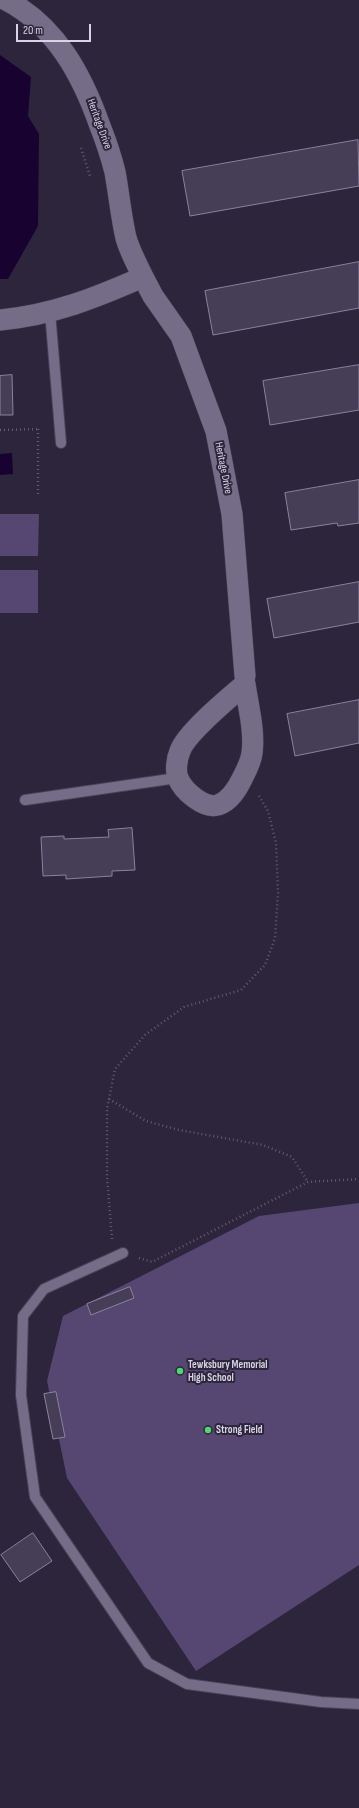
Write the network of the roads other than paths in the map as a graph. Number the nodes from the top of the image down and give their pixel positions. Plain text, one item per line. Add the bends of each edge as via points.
1 (6, 0) edge
2 (143, 277) junction
3 (50, 312) junction
4 (0, 320) edge
5 (61, 443) dead end
6 (245, 676) dead end
7 (177, 778) junction
8 (25, 800) dead end
9 (118, 1255) road end
10 (359, 1704) edge

1 - 2 street, Heritage Drive via 18,6 50,33 74,65 92,103 107,146 115,172 126,238
2 - 3 street via 105,294
2 - 6 street, Heritage Drive via 181,336 216,431 232,514
3 - 4 street
3 - 5 lane
7 - 7 street via 184,788 204,804 217,806 226,802 236,791 252,754 245,684 195,730 180,750
7 - 8 lane
9 - 10 lane via 44,1289 23,1316 21,1395 35,1497 148,1663 187,1684 321,1702

